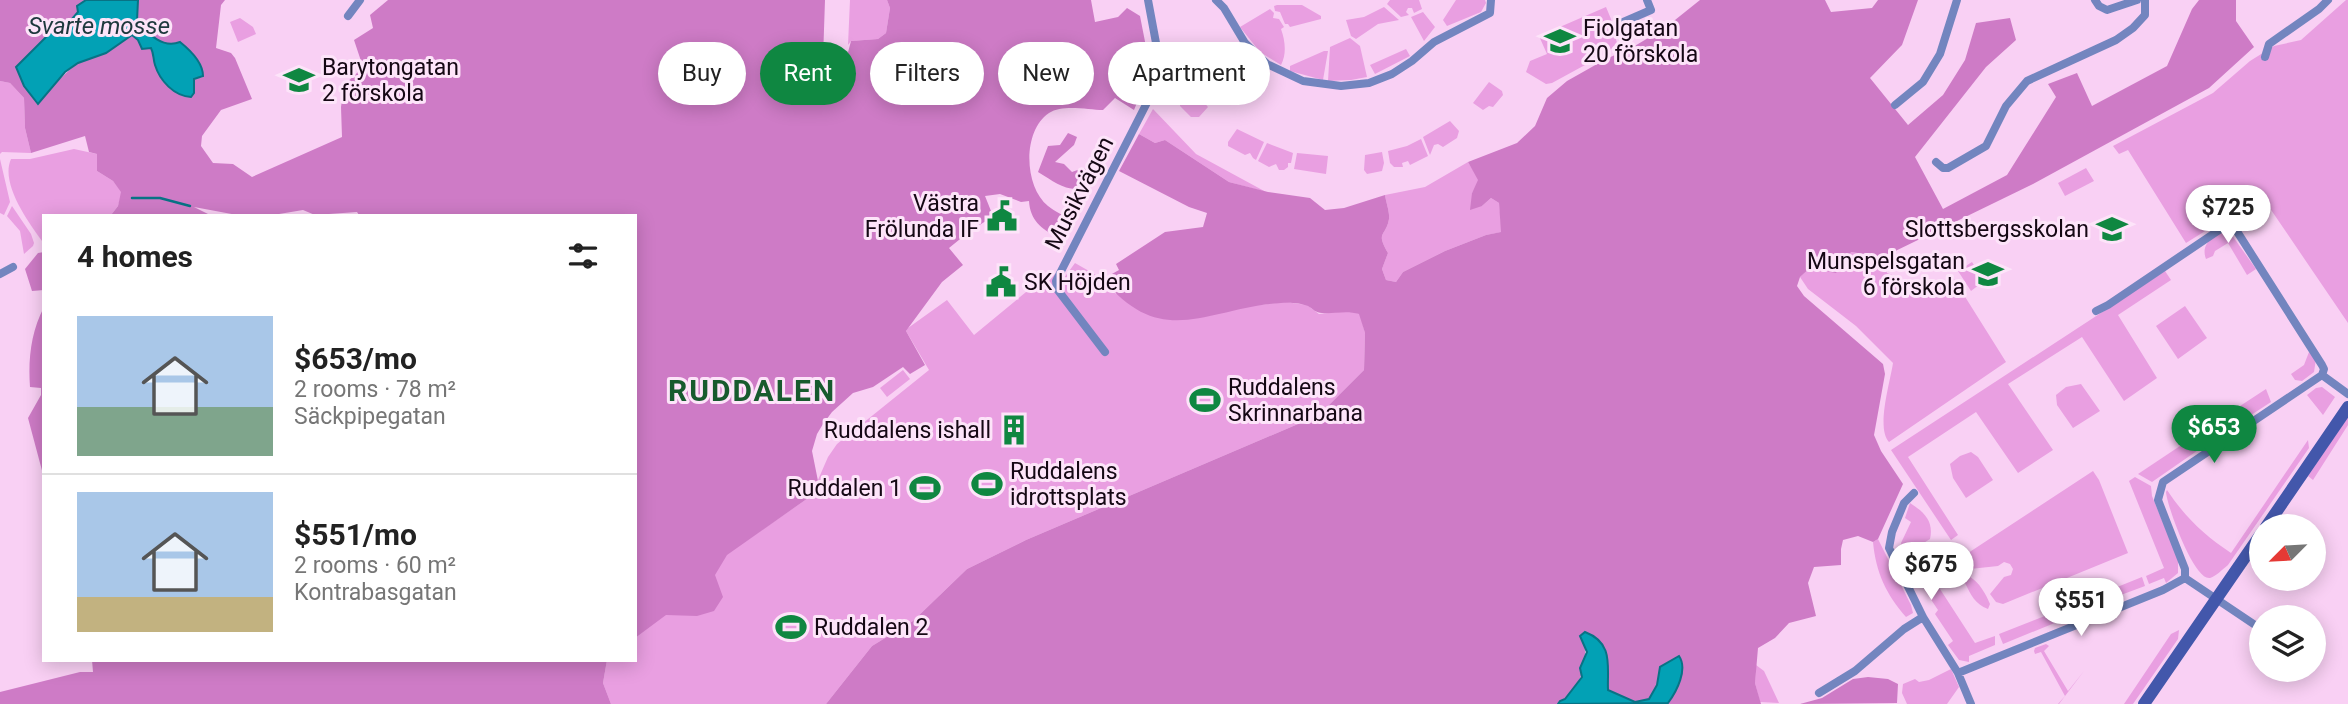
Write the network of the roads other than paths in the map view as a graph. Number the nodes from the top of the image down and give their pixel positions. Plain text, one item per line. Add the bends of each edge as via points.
1 (360, 0) edge
2 (1147, 0) edge
3 (1216, 0) edge
4 (1491, 0) edge
5 (1647, 0) edge
6 (1957, 0) edge
7 (2095, 0) edge
8 (2137, 0) edge
9 (2145, 0) edge
10 (2328, 0) edge
11 (348, 16) dead end
12 (1621, 23) dead end
13 (2265, 57) dead end
14 (1895, 104) dead end
15 (1936, 162) dead end
16 (13, 267) dead end
17 (0, 274) edge
18 (2096, 311) dead end
19 (1105, 352) dead end
20 (2322, 375) junction
21 (2348, 394) edge
22 (2348, 407) edge
23 (1914, 493) dead end
24 (2275, 514) edge
25 (2249, 552) edge
26 (2185, 578) junction
27 (2217, 599) junction
28 (1923, 617) junction
29 (2249, 621) edge
30 (1958, 673) junction
31 (1819, 693) dead end
32 (1971, 704) edge
33 (2144, 704) edge

1 - 11 street
2 - 19 street, Musikvägen via 1159,59 1156,85 1056,281 1057,289
3 - 4 street via 1245,43 1267,64 1303,81 1341,86 1371,82 1403,68 1434,41 1490,13
5 - 12 street via 1651,10
6 - 14 street via 1940,54 1923,82
7 - 8 street via 2107,10
9 - 15 street via 2145,15 2128,32 2026,81 1982,150 1948,168
10 - 13 street via 2269,44
16 - 17 street
18 - 20 street via 2231,222 2322,365
20 - 21 street
20 - 26 street via 2163,482 2158,500
22 - 24 street
23 - 28 street via 1904,503 1889,548
25 - 27 street
26 - 27 street
26 - 30 street
27 - 29 street
27 - 33 street
28 - 30 street
28 - 31 street via 1856,671
30 - 32 street

